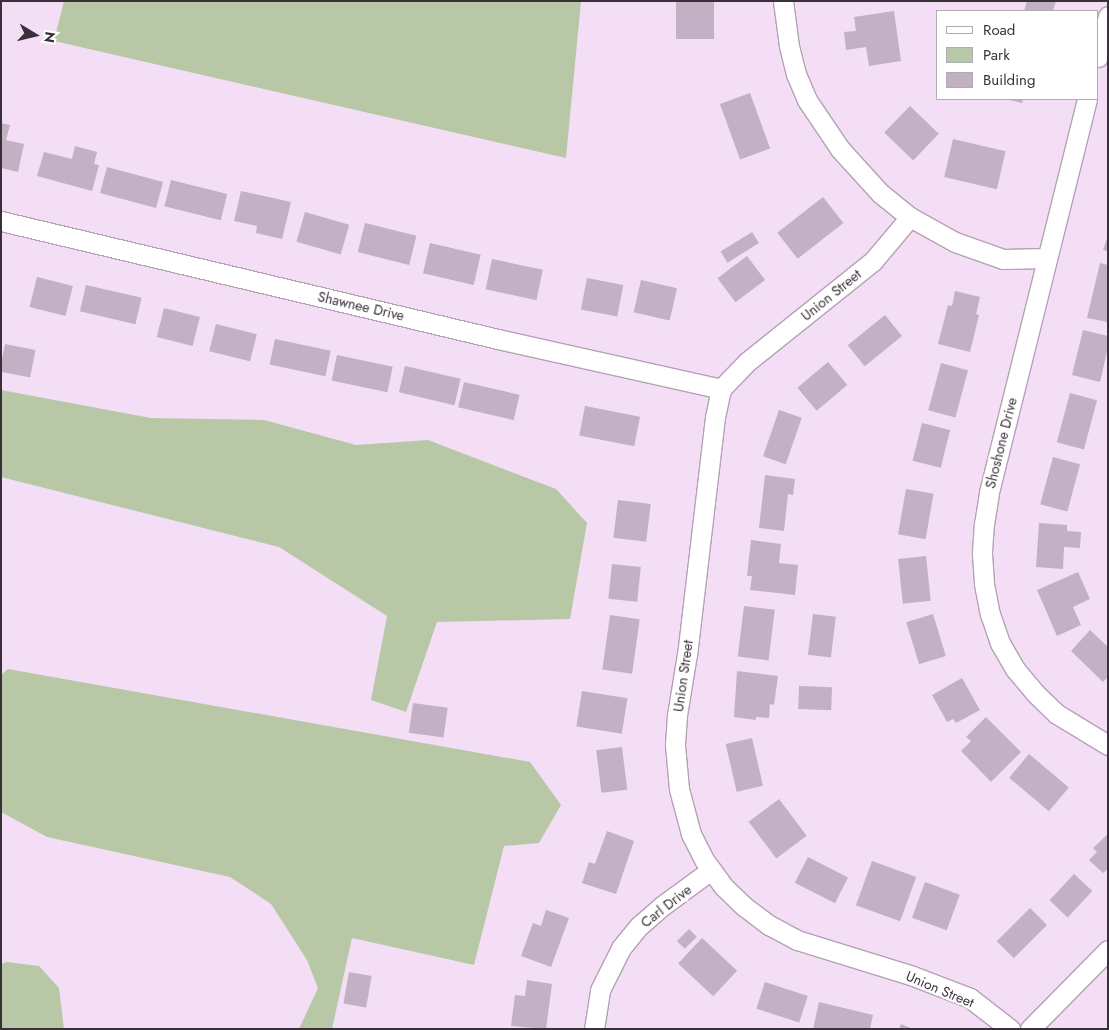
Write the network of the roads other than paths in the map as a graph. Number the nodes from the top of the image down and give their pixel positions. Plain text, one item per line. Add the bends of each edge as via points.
1 (783, 1) edge
2 (1108, 16) edge
3 (1099, 53) edge
4 (1087, 100) edge
5 (910, 217) junction
6 (1, 221) edge
7 (1047, 258) junction
8 (722, 389) junction
9 (1108, 745) edge
10 (712, 870) junction
11 (1108, 950) edge
12 (594, 1029) edge
13 (1010, 1029) edge
14 (1030, 1029) edge

1 - 5 street via 788,46 808,100 859,172
2 - 3 street
4 - 7 street, Shoshone Drive
5 - 7 street via 955,242 1003,259
5 - 8 street, Union Street via 873,261 748,362
6 - 8 street, Shawnee Drive
7 - 9 street, Shoshone Drive via 988,493 983,530 984,584 1000,643 1015,669 1057,714
8 - 10 street, Union Street via 715,417 675,745 679,790 692,834
10 - 12 street, Carl Drive via 662,906 621,948 600,990
10 - 13 street, Union Street via 745,908 790,936 970,998
11 - 14 street

